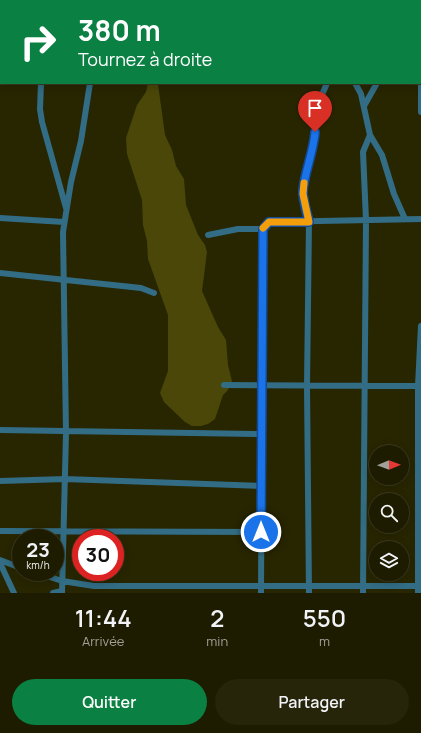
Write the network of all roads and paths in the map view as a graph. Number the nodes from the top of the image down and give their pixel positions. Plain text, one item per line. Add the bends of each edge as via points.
1 (421, 80) edge
2 (41, 84) edge
3 (86, 84) edge
4 (90, 84) edge
5 (328, 84) edge
6 (356, 84) edge
7 (376, 84) edge
8 (89, 92) junction
9 (364, 106) junction
10 (421, 112) edge
11 (370, 135) junction
12 (66, 210) junction
13 (0, 218) edge
14 (405, 219) junction
15 (421, 219) edge
16 (366, 220) junction
17 (64, 222) junction
18 (309, 222) junction
19 (263, 229) junction
20 (208, 235) dead end
21 (0, 273) edge
22 (63, 279) junction
23 (154, 293) dead end
24 (421, 326) edge
25 (224, 385) dead end
26 (262, 386) junction
27 (307, 386) junction
28 (364, 386) junction
29 (420, 386) edge
30 (0, 430) edge
31 (66, 433) junction
32 (262, 434) junction
33 (65, 479) junction
34 (0, 480) edge
35 (261, 486) junction
36 (62, 529) edge
37 (64, 530) edge
38 (0, 531) edge
39 (12, 531) edge
40 (261, 532) junction
41 (0, 562) edge
42 (12, 565) edge
43 (62, 581) joint
44 (261, 586) junction
45 (419, 589) edge
46 (309, 590) edge
47 (363, 590) edge
48 (62, 592) edge
49 (14, 593) edge
50 (53, 593) edge
51 (261, 593) edge

1 - 10 street
2 - 12 street via 42,122
3 - 8 street
4 - 8 street
5 - 18 street via 316,109 314,144 303,188
6 - 9 street
7 - 9 street
8 - 12 street
9 - 11 street
11 - 14 street via 382,155
11 - 16 street via 363,152
12 - 17 street
13 - 17 street
14 - 15 street
14 - 16 street
16 - 18 street
16 - 28 street
17 - 22 street
18 - 19 street via 269,222
18 - 27 street
19 - 20 street via 238,229
19 - 26 street
21 - 22 street
22 - 23 street via 142,288
22 - 31 street
24 - 29 street
25 - 26 street
26 - 27 street
26 - 32 street
27 - 28 street
27 - 46 street
28 - 29 street
28 - 47 street
29 - 45 street
30 - 31 street
31 - 32 street
31 - 33 street
32 - 35 street
33 - 34 street
33 - 35 street
33 - 36 street
35 - 40 street
37 - 40 street
38 - 39 street
40 - 44 street
41 - 42 street
41 - 49 street
43 - 44 street via 94,586
43 - 48 street
44 - 46 street
44 - 51 street
45 - 47 street
46 - 47 street
48 - 50 street

